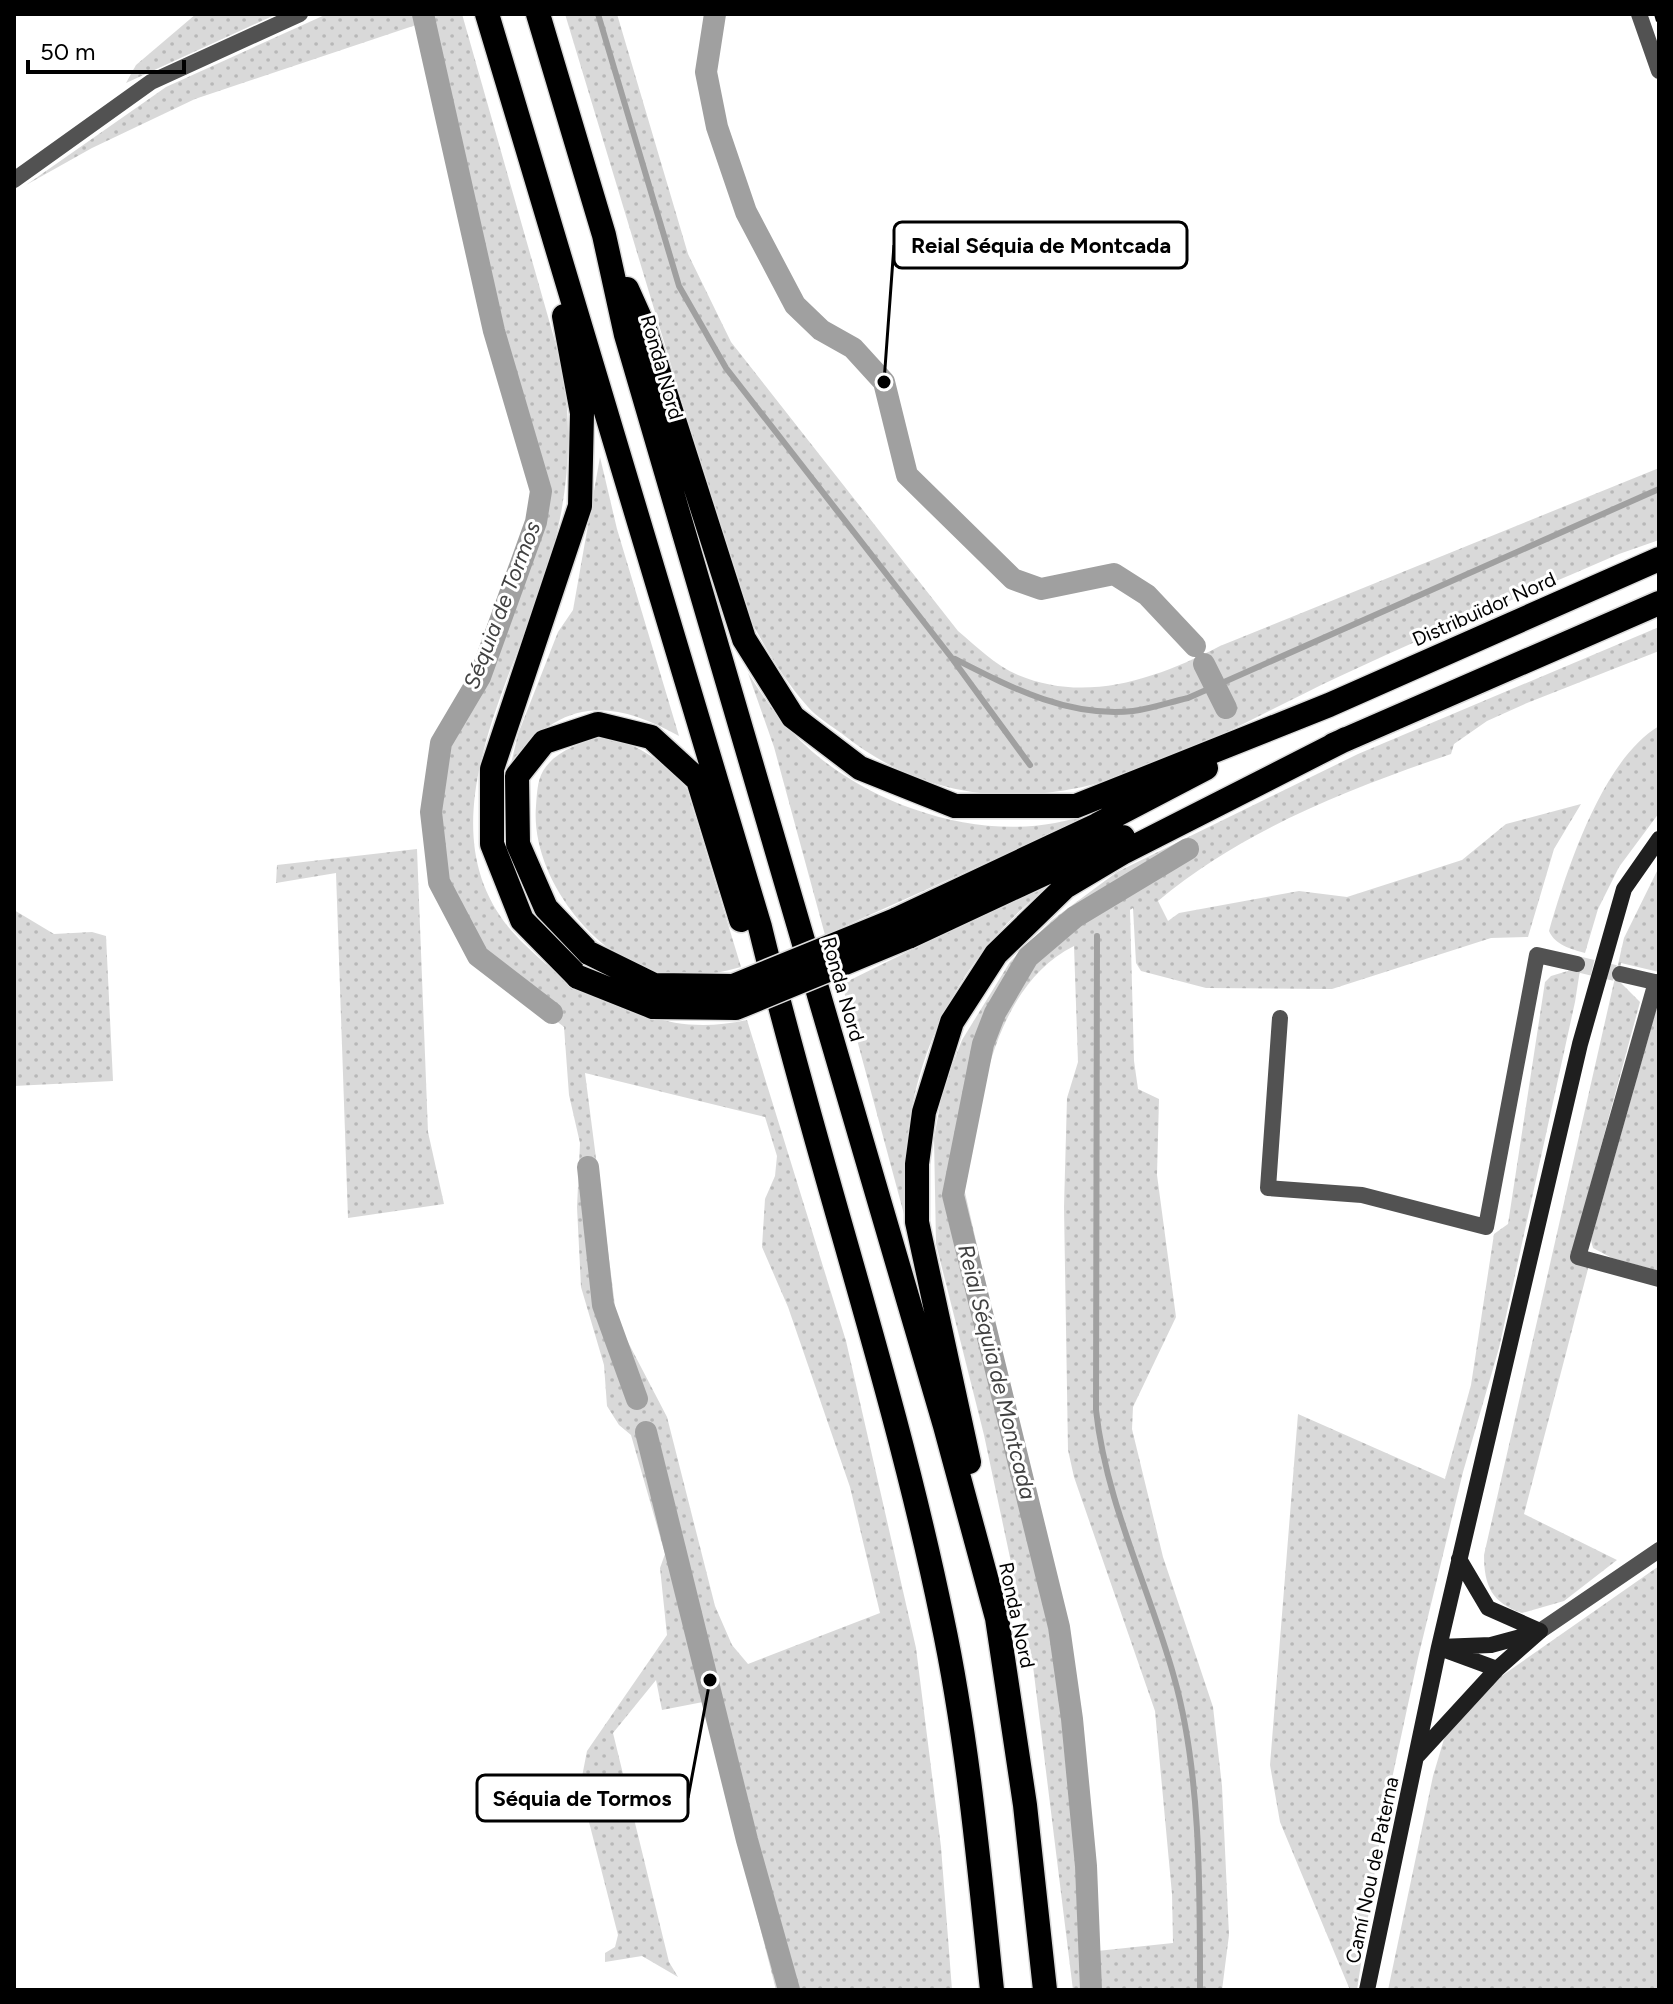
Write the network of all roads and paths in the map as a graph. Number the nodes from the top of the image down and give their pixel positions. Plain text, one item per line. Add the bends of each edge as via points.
1 (300, 14) edge
2 (487, 14) edge
3 (538, 14) edge
4 (1639, 14) edge
5 (1659, 71) edge
6 (530, 161) junction
7 (14, 180) edge
8 (604, 235) junction
9 (1659, 559) edge
10 (1659, 603) edge
11 (1329, 705) junction
12 (1346, 739) junction
13 (1659, 839) edge
14 (901, 928) junction
15 (1577, 964) tunnel mouth
16 (1620, 974) tunnel mouth
17 (1658, 982) edge
18 (1280, 1018) dead end
19 (788, 1041) junction
20 (1659, 1279) edge
21 (1659, 1550) edge
22 (1459, 1559) junction
23 (997, 1618) junction
24 (1540, 1631) junction
25 (1439, 1647) junction
26 (1497, 1669) junction
27 (1416, 1758) junction
28 (992, 1990) edge
29 (1045, 1990) edge
30 (1367, 1990) edge

1 - 7 street via 151,82
2 - 6 highway
3 - 8 highway, Ronda Nord
4 - 5 street
6 - 14 highway, bridge via 582,413 580,506 492,769 492,844 522,920 578,977 653,1007 736,1008
6 - 19 highway via 671,619
8 - 11 highway via 645,329 744,639 793,717 860,768 955,806 1076,806
8 - 23 highway, Ronda Nord via 626,335
9 - 11 highway, Distribuïdor Nord
10 - 12 highway
11 - 14 highway
12 - 14 highway
12 - 23 highway via 1065,887 996,954 952,1022 924,1112 917,1222 962,1424
13 - 22 street via 1624,889 1580,1044
14 - 19 highway, bridge via 733,986 654,985 589,953 546,908 518,844 517,776 544,742 598,724 651,737 698,780 745,932
15 - 18 street via 1537,955 1486,1227 1362,1195 1268,1188
16 - 17 street
17 - 20 street via 1578,1257
19 - 28 highway via 899,1429 943,1620 972,1805
21 - 24 street, Camí Nou de Paterna
22 - 24 street via 1488,1608
22 - 25 street
23 - 29 highway, Ronda Nord
24 - 25 street, Camí Nou de Paterna via 1491,1645
24 - 26 street, Camí Nou de Paterna
25 - 26 street
25 - 27 street, Camí Nou de Paterna
26 - 27 street, Camí Nou de Paterna
27 - 30 street, Camí Nou de Paterna

